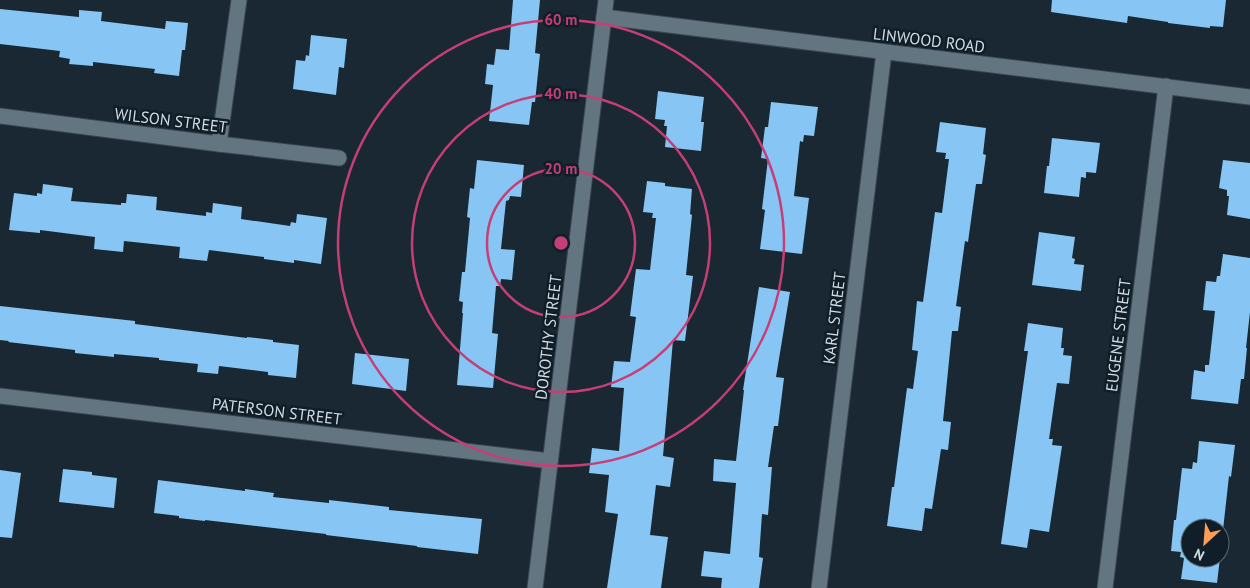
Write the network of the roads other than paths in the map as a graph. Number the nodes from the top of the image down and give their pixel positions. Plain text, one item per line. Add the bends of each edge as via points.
1 (239, 0) edge
2 (606, 0) edge
3 (604, 17) junction
4 (884, 52) junction
5 (1166, 86) junction
6 (1250, 97) edge
7 (0, 116) edge
8 (219, 144) junction
9 (339, 158) dead end
10 (0, 396) edge
11 (550, 461) junction
12 (535, 588) edge
13 (819, 588) edge
14 (1105, 588) edge

1 - 8 street
2 - 3 street, DOROTHY STREET
3 - 4 street, LINWOOD ROAD
3 - 11 street, DOROTHY STREET
4 - 5 street, LINWOOD ROAD
4 - 13 street, KARL STREET
5 - 6 street, LINWOOD ROAD
5 - 14 street, EUGENE STREET
7 - 8 street, WILSON STREET
8 - 9 street, WILSON STREET
10 - 11 street, PATERSON STREET
11 - 12 street, DOROTHY STREET

